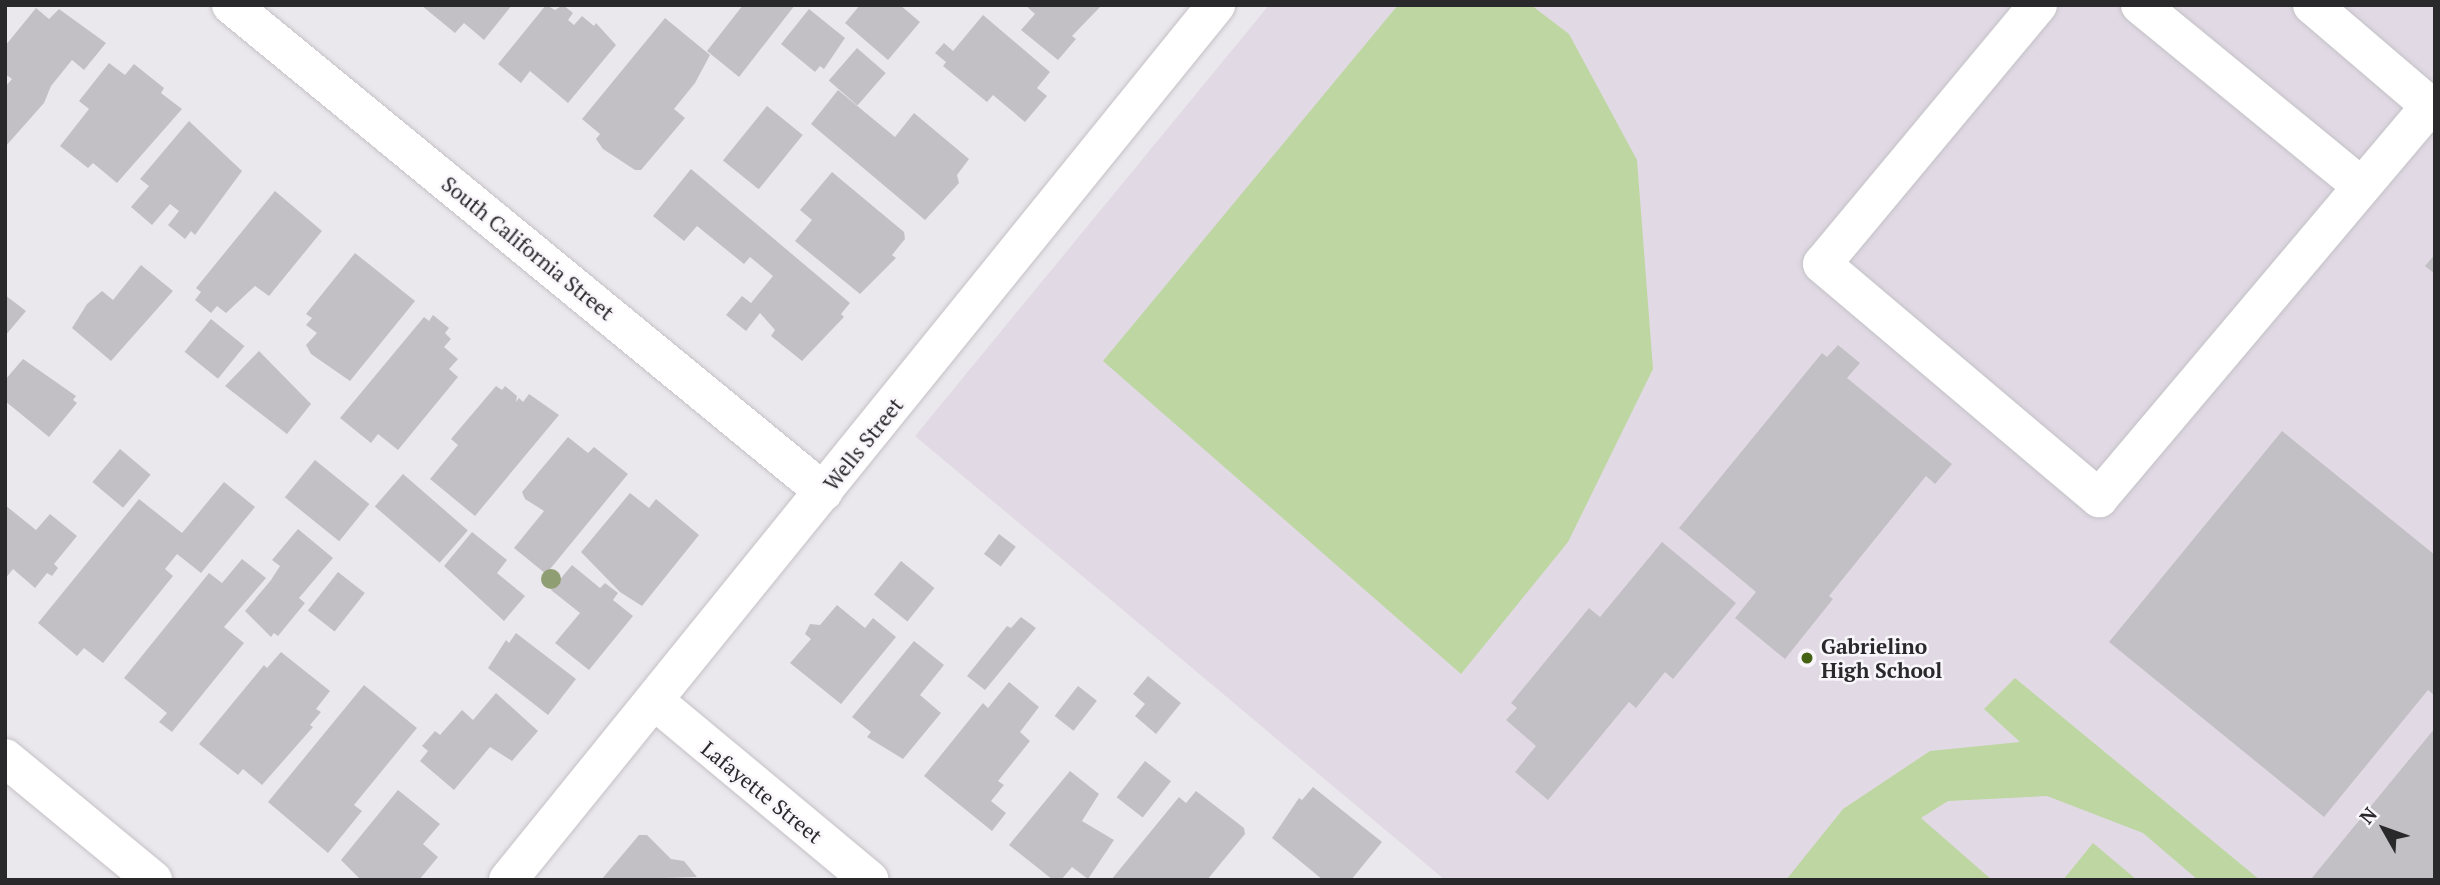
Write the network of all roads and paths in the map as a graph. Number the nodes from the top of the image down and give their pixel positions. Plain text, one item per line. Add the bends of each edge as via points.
1 (232, 5) edge
2 (1216, 5) edge
3 (2038, 5) edge
4 (2140, 5) edge
5 (2312, 5) edge
6 (2432, 108) edge
7 (2361, 186) junction
8 (824, 492) junction
9 (656, 702) junction
10 (5, 758) edge
11 (153, 880) edge
12 (508, 880) edge
13 (870, 880) edge

1 - 8 street, South California Street
2 - 8 street, Wells Street
3 - 7 street via 1822,264 2099,498
4 - 7 street
5 - 6 street
6 - 7 street
8 - 9 street, Wells Street
9 - 12 street, Wells Street
9 - 13 street, Lafayette Street
10 - 11 street

